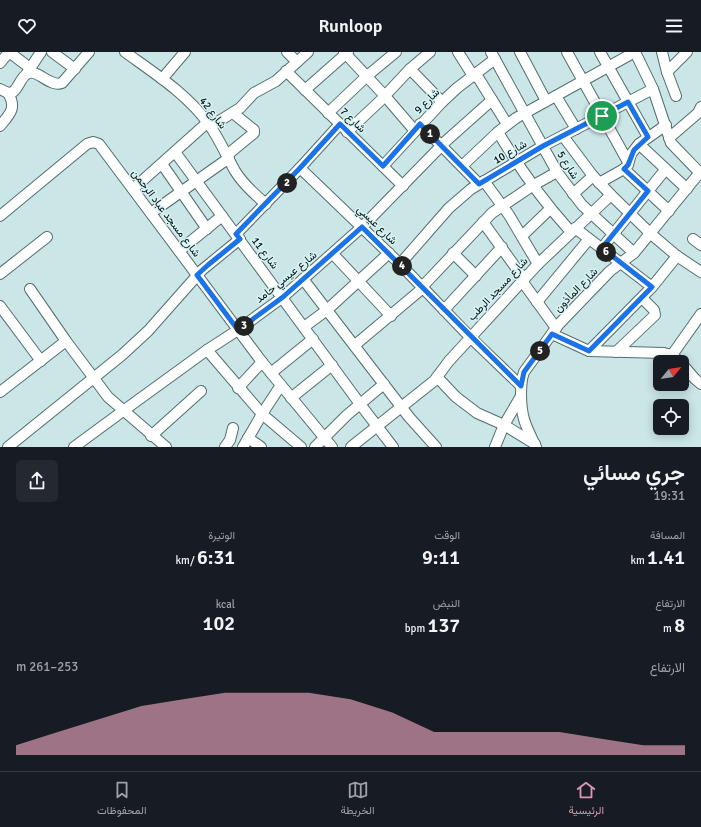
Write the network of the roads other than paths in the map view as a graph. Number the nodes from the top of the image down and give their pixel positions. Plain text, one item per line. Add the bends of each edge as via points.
1 (9, 52) edge
2 (41, 52) edge
3 (52, 52) edge
4 (89, 52) edge
5 (185, 52) edge
6 (287, 52) edge
7 (308, 52) edge
8 (396, 52) edge
9 (430, 52) edge
10 (458, 52) edge
11 (520, 52) edge
12 (567, 52) edge
13 (600, 52) edge
14 (635, 52) edge
15 (662, 52) edge
16 (687, 52) edge
17 (346, 53) edge
18 (132, 54) edge
19 (493, 56) edge
20 (297, 62) junction
21 (0, 64) edge
22 (609, 67) junction
23 (75, 69) junction
24 (410, 69) junction
25 (29, 71) junction
26 (286, 71) junction
27 (667, 72) junction
28 (474, 75) junction
29 (367, 76) junction
30 (162, 79) junction
31 (583, 82) junction
32 (653, 89) junction
33 (305, 90) junction
34 (4, 91) edge
35 (385, 96) junction
36 (556, 96) junction
37 (676, 96) dead end
38 (492, 100) junction
39 (546, 101) junction
40 (442, 102) junction
41 (628, 102) junction
42 (701, 107) edge
43 (233, 113) junction
44 (328, 113) junction
45 (524, 113) junction
46 (602, 116) junction
47 (209, 124) junction
48 (507, 124) junction
49 (0, 126) edge
50 (666, 126) junction
51 (418, 127) junction
52 (344, 128) junction
53 (576, 129) junction
54 (498, 132) junction
55 (563, 136) junction
56 (648, 137) junction
57 (669, 138) junction
58 (639, 144) junction
59 (442, 146) junction
60 (543, 146) junction
61 (175, 152) junction
62 (228, 157) junction
63 (516, 162) junction
64 (162, 164) junction
65 (383, 166) junction
66 (462, 166) junction
67 (626, 166) junction
68 (300, 168) junction
69 (665, 170) junction
70 (557, 172) junction
71 (700, 172) edge
72 (596, 179) junction
73 (196, 181) junction
74 (482, 182) junction
75 (403, 186) junction
76 (532, 186) junction
77 (133, 189) junction
78 (687, 189) junction
79 (648, 191) junction
80 (181, 192) junction
81 (573, 194) junction
82 (610, 195) junction
83 (266, 204) junction
84 (502, 205) junction
85 (550, 209) junction
86 (669, 211) junction
87 (151, 213) junction
88 (1, 214) edge
89 (591, 214) junction
90 (630, 214) junction
91 (222, 216) junction
92 (483, 222) junction
93 (362, 227) junction
94 (207, 228) junction
95 (573, 230) junction
96 (613, 234) junction
97 (651, 234) junction
98 (522, 236) junction
99 (47, 237) dead end
100 (238, 237) junction
101 (589, 239) junction
102 (502, 247) junction
103 (602, 248) junction
104 (179, 251) junction
105 (453, 253) junction
106 (634, 253) junction
107 (333, 254) junction
108 (389, 254) junction
109 (677, 256) junction
110 (621, 263) junction
111 (400, 264) junction
112 (538, 264) junction
113 (701, 272) edge
114 (0, 274) edge
115 (197, 275) junction
116 (476, 276) junction
117 (303, 279) junction
118 (523, 280) junction
119 (360, 282) junction
120 (422, 287) junction
121 (652, 287) junction
122 (30, 289) dead end
123 (283, 297) junction
124 (642, 298) junction
125 (537, 302) junction
126 (0, 306) edge
127 (327, 310) junction
128 (444, 310) junction
129 (701, 314) edge
130 (391, 316) junction
131 (304, 327) junction
132 (238, 330) junction
133 (554, 331) junction
134 (470, 337) junction
135 (313, 339) junction
136 (66, 341) junction
137 (355, 345) junction
138 (207, 350) junction
139 (589, 351) junction
140 (616, 352) junction
141 (672, 355) joint
142 (41, 361) junction
143 (262, 362) junction
144 (332, 365) junction
145 (689, 372) edge
146 (271, 373) junction
147 (437, 377) junction
148 (93, 378) junction
149 (384, 384) junction
150 (701, 384) edge
151 (281, 385) junction
152 (238, 388) junction
153 (201, 391) dead end
154 (521, 391) junction
155 (0, 392) edge
156 (291, 398) junction
157 (360, 404) junction
158 (402, 407) junction
159 (123, 410) junction
160 (262, 414) junction
161 (504, 425) junction
162 (377, 426) junction
163 (233, 428) dead end
164 (151, 436) junction
165 (323, 437) junction
166 (245, 443) edge
167 (430, 445) edge
168 (535, 445) edge
169 (8, 447) edge
170 (74, 447) edge
171 (166, 447) edge
172 (225, 447) edge
173 (261, 447) edge
174 (301, 447) edge
175 (315, 447) edge
176 (332, 447) edge
177 (351, 447) edge
178 (393, 447) edge
179 (495, 447) edge

1 - 21 street
1 - 25 street
2 - 25 street
3 - 23 street
4 - 23 street
5 - 30 street
6 - 20 street
7 - 20 street
8 - 29 street
9 - 24 street
10 - 28 street
11 - 39 street
12 - 31 street
13 - 22 street
14 - 22 street
14 - 32 street
15 - 27 street
16 - 27 street
17 - 29 street
17 - 33 street
18 - 30 street, شارع 42
19 - 28 street, شارع 9
19 - 45 street, شارع 5
20 - 26 street
22 - 31 street
22 - 41 street
23 - 25 street via 59,84
24 - 35 street
24 - 40 street
25 - 34 street via 16,90
26 - 33 street, شارع 7
26 - 43 street via 271,85 254,93
27 - 37 street
28 - 38 street
28 - 40 street, شارع 9
29 - 35 street
29 - 44 street
30 - 47 street, شارع 42 via 196,108
31 - 36 street
31 - 46 street
32 - 41 street, شارع 10
32 - 50 street
33 - 44 street, شارع 7
34 - 49 street via 13,101 12,108
35 - 51 street
35 - 52 street
36 - 39 street
36 - 53 street
38 - 48 street
38 - 59 street, شارع عيسي حامد
39 - 45 street
40 - 51 street, شارع 9
41 - 46 street, شارع 10
41 - 56 street
42 - 57 street via 698,113
43 - 47 street
43 - 62 street via 254,130 254,133
44 - 52 street, شارع 7
45 - 48 street
45 - 60 street, شارع 5
46 - 53 street, شارع 10
46 - 67 street
47 - 61 street
47 - 62 street, شارع 42
48 - 54 street
50 - 56 street
50 - 57 street
51 - 59 street
51 - 65 street, شارع 9
52 - 65 street, شارع 7
52 - 68 street
53 - 55 street, شارع 10
54 - 63 street
54 - 66 street
55 - 60 street, شارع 10
55 - 72 street
56 - 58 street
57 - 71 street
58 - 67 street
58 - 69 street
59 - 66 street
59 - 75 street, شارع عيسي حامد
60 - 63 street, شارع 10
60 - 70 street, شارع 5
61 - 64 street
61 - 73 street, شارع 11
62 - 73 street
62 - 83 street, شارع 42 via 245,184
63 - 74 street, شارع 10
63 - 76 street
64 - 77 street
64 - 80 street
65 - 75 street, شارع 7
66 - 74 street
67 - 72 street
67 - 79 street
68 - 83 street
68 - 93 street, شارع عيسي
69 - 78 street
69 - 79 street
70 - 76 street
70 - 81 street, شارع 5
71 - 78 street, شارع المأذون
72 - 81 street
72 - 82 street
73 - 80 street
73 - 91 street, شارع 11
74 - 84 street
74 - 111 street, شارع 10 via 456,201
75 - 93 street, شارع عيسي حامد
76 - 84 street
76 - 85 street
77 - 87 street, شارع مسجد عباد الرحمن
77 - 88 street, شارع مسجد عباد الرحمن via 99,144 90,142
78 - 86 street, شارع المأذون
79 - 86 street
79 - 90 street
80 - 87 street
80 - 94 street
81 - 89 street, شارع 5
82 - 89 street, شارع مسجد الرطب
82 - 90 street
83 - 100 street
84 - 92 street
84 - 98 street
85 - 95 street
85 - 98 street
86 - 97 street, شارع المأذون
87 - 104 street, شارع مسجد عباد الرحمن
89 - 95 street, شارع مسجد الرطب
89 - 96 street, شارع 5
90 - 96 street
90 - 97 street
91 - 94 street
91 - 100 street, شارع 11
92 - 102 street
92 - 105 street
93 - 107 street, شارع عيسي حامد
93 - 108 street, شارع عيسي
94 - 104 street
95 - 101 street
95 - 112 street, شارع مسجد الرطب
96 - 103 street
96 - 106 street, شارع 5
97 - 106 street, شارع المأذون
97 - 109 street
98 - 112 street
99 - 114 street
100 - 115 street
100 - 123 street, شارع 11
101 - 103 street
101 - 125 street
102 - 116 street
102 - 118 street
103 - 110 street
104 - 115 street, شارع مسجد عباد الرحمن
105 - 116 street
105 - 120 street
106 - 110 street, شارع المأذون
107 - 117 street, شارع عيسي حامد
107 - 119 street
108 - 111 street, شارع عيسي
108 - 119 street
109 - 113 street
109 - 121 street
110 - 121 street
110 - 133 street, شارع المأذون via 610,271
111 - 120 street, شارع عيسي
112 - 118 street, شارع مسجد الرطب
115 - 132 street, شارع مسجد عباد الرحمن
115 - 148 street via 148,331
116 - 128 street
117 - 123 street, شارع عيسي حامد
117 - 127 street
118 - 125 street
118 - 134 street, شارع مسجد الرطب
119 - 127 street
119 - 130 street
120 - 128 street, شارع عيسي
120 - 130 street
121 - 124 street
122 - 136 street
123 - 131 street, شارع 11
123 - 132 street, شارع عيسي حامد
124 - 139 street
124 - 140 street via 654,310 655,315
125 - 133 street
126 - 142 street
127 - 131 street
127 - 137 street
128 - 134 street, شارع عيسي
129 - 141 street
130 - 137 street
131 - 135 street, شارع 11
132 - 138 street, شارع عيسي حامد
132 - 143 street, شارع مسجد عباد الرحمن
133 - 139 street
133 - 154 street, شارع المأذون via 524,372
134 - 147 street, شارع مسجد الرطب
134 - 154 street, شارع عيسي
135 - 144 street, شارع 11
135 - 146 street
136 - 142 street
136 - 148 street
137 - 149 street
138 - 152 street
138 - 159 street, شارع عيسي حامد
139 - 140 street
140 - 141 street
142 - 155 street
143 - 146 street, شارع مسجد عباد الرحمن
143 - 152 street
144 - 156 street
144 - 157 street, شارع 11
145 - 150 street
146 - 151 street, شارع مسجد عباد الرحمن
147 - 158 street, شارع مسجد الرطب
147 - 161 street via 470,408
148 - 159 street via 108,397
148 - 169 street
149 - 157 street
149 - 158 street
151 - 156 street, شارع مسجد عباد الرحمن
151 - 160 street
152 - 160 street
153 - 164 street
154 - 161 street
154 - 168 street, شارع المأذون via 523,417
156 - 165 street, شارع مسجد عباد الرحمن
157 - 162 street, شارع 11
157 - 165 street
158 - 162 street, شارع مسجد الرطب
158 - 167 street
159 - 164 street
159 - 170 street, شارع عيسي حامد
160 - 166 street
160 - 174 street
161 - 168 street
161 - 179 street
162 - 177 street, شارع مسجد الرطب
162 - 178 street, شارع 11
163 - 172 street
164 - 171 street
165 - 175 street
165 - 176 street, شارع مسجد عباد الرحمن
166 - 173 street

